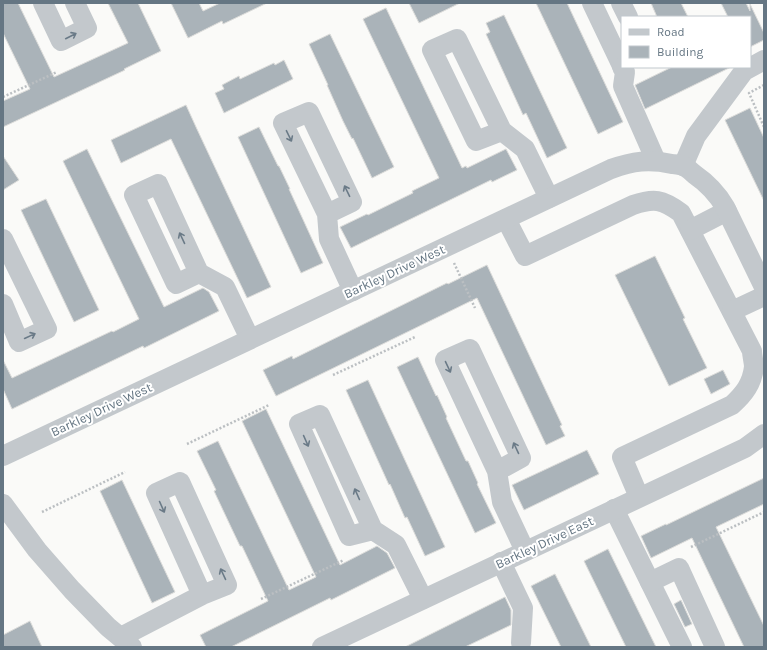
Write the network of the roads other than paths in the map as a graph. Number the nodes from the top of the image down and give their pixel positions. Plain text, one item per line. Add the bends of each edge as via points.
1 (43, 3) edge
2 (75, 3) edge
3 (592, 3) edge
4 (621, 3) edge
5 (628, 16) edge
6 (621, 58) edge
7 (764, 60) edge
8 (751, 67) edge
9 (626, 68) edge
10 (749, 68) edge
11 (502, 131) junction
12 (656, 161) junction
13 (683, 166) junction
14 (550, 198) junction
15 (727, 211) junction
16 (327, 214) junction
17 (506, 219) junction
18 (690, 230) junction
19 (3, 239) edge
20 (758, 257) edge
21 (199, 273) dead end
22 (764, 287) edge
23 (353, 291) junction
24 (764, 296) edge
25 (3, 304) edge
26 (732, 311) junction
27 (250, 339) junction
28 (764, 434) edge
29 (3, 456) edge
30 (497, 471) junction
31 (639, 497) junction
32 (3, 504) edge
33 (614, 509) junction
34 (373, 530) junction
35 (525, 551) junction
36 (501, 562) junction
37 (650, 582) junction
38 (202, 595) junction
39 (423, 599) junction
40 (126, 642) edge
41 (520, 646) edge
42 (322, 647) edge
43 (682, 647) edge
44 (715, 647) edge

1 -> 2 street via 61,41 86,28
3 - 6 street
4 - 5 street
7 - 8 street
9 - 12 street via 623,86
10 - 13 street via 744,71 696,136
11 - 11 street via 457,38 432,50 476,141
11 - 14 street via 525,148
12 - 13 street, Barkley Drive West
12 - 14 street, Barkley Drive West via 624,164
13 - 15 street, Barkley Drive West via 713,190
14 - 17 street, Barkley Drive West
15 - 18 street
15 - 20 street, Barkley Drive West
16 -> 16 street via 352,202 309,112 283,123
16 - 23 street via 329,239
17 - 18 street via 525,256 645,201 658,201 670,205 681,213
17 - 23 street, Barkley Drive West
18 - 26 street
25 -> 19 street via 19,342 47,328
20 - 22 street
21 - 27 street via 225,287
23 - 27 street, Barkley Drive West
24 - 26 street
26 - 31 street via 752,351 754,366 750,381 743,394 732,405 622,457
27 - 29 street, Barkley Drive West
28 - 31 street, Barkley Drive East via 745,448
30 -> 30 street via 521,458 470,349 445,360
30 - 35 street via 502,502
31 - 33 street, Barkley Drive East
32 - 40 street via 37,550 67,584
33 - 35 street, Barkley Drive East
33 - 37 street
34 -> 34 street via 320,415 298,424 349,536
34 - 39 street via 396,545
35 - 36 street, Barkley Drive East
36 - 39 street, Barkley Drive East
36 - 41 street via 523,608
37 - 43 street
37 - 44 street via 679,568
38 -> 38 street via 228,585 180,482 156,493
38 - 40 street
39 - 42 street, Barkley Drive East

